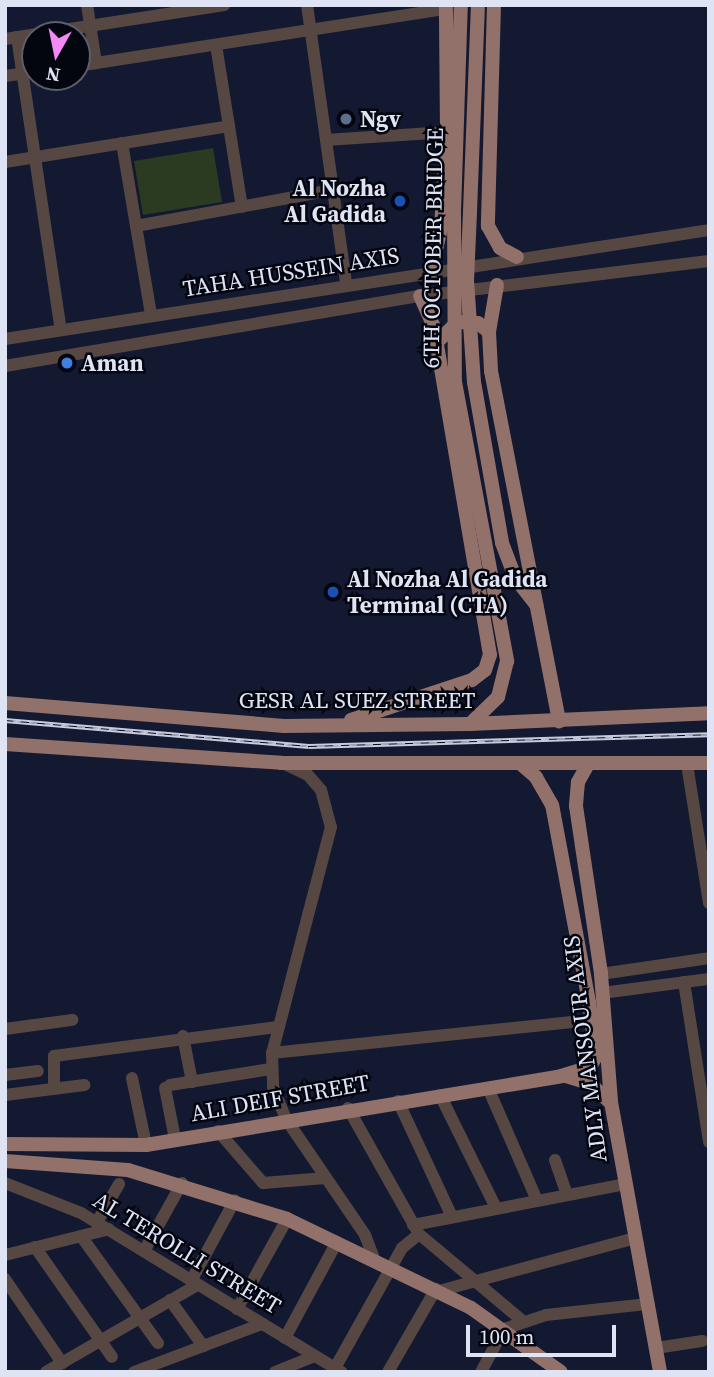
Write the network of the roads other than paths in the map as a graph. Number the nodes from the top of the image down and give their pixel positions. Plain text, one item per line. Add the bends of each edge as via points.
1 (224, 5) edge
2 (307, 5) edge
3 (461, 5) edge
4 (478, 5) edge
5 (494, 5) edge
6 (446, 7) edge
7 (179, 9) edge
8 (91, 26) edge
9 (311, 31) junction
10 (91, 32) edge
11 (11, 38) edge
12 (216, 45) junction
13 (21, 57) edge
14 (96, 63) junction
15 (91, 64) edge
16 (30, 91) edge
17 (229, 126) junction
18 (447, 132) junction
19 (326, 140) junction
20 (122, 143) junction
21 (35, 157) junction
22 (5, 162) edge
23 (333, 190) junction
24 (243, 207) junction
25 (136, 226) junction
26 (488, 226) junction
27 (441, 228) junction
28 (709, 230) edge
29 (517, 257) junction
30 (709, 261) edge
31 (431, 271) junction
32 (346, 284) junction
33 (497, 285) junction
34 (420, 296) junction
35 (151, 315) junction
36 (61, 330) junction
37 (489, 332) junction
38 (5, 339) edge
39 (437, 342) junction
40 (5, 366) edge
41 (537, 606) junction
42 (496, 631) junction
43 (5, 702) edge
44 (709, 713) edge
45 (559, 721) junction
46 (337, 724) junction
47 (470, 724) junction
48 (5, 744) edge
49 (281, 763) junction
50 (709, 763) edge
51 (521, 764) junction
52 (588, 764) junction
53 (687, 764) junction
54 (576, 797) junction
55 (550, 801) junction
56 (706, 870) edge
57 (709, 903) edge
58 (709, 958) edge
59 (639, 968) junction
60 (601, 974) junction
61 (709, 979) edge
62 (684, 982) junction
63 (643, 988) junction
64 (603, 993) junction
65 (72, 1020) dead end
66 (591, 1020) junction
67 (278, 1027) junction
68 (5, 1029) edge
69 (183, 1037) junction
70 (272, 1053) junction
71 (271, 1069) junction
72 (38, 1071) dead end
73 (5, 1075) edge
74 (704, 1075) edge
75 (561, 1076) junction
76 (132, 1078) dead end
77 (192, 1082) junction
78 (84, 1085) dead end
79 (488, 1088) junction
80 (54, 1089) junction
81 (5, 1095) edge
82 (440, 1095) junction
83 (398, 1101) junction
84 (611, 1102) junction
85 (348, 1108) junction
86 (707, 1113) edge
87 (286, 1119) junction
88 (218, 1131) junction
89 (175, 1139) junction
90 (709, 1142) edge
91 (5, 1144) edge
92 (146, 1144) junction
93 (127, 1146) junction
94 (555, 1160) dead end
95 (5, 1161) edge
96 (128, 1170) junction
97 (326, 1178) junction
98 (5, 1183) edge
99 (183, 1183) junction
100 (119, 1184) dead end
101 (625, 1184) junction
102 (568, 1194) junction
103 (235, 1200) junction
104 (537, 1200) junction
105 (496, 1208) junction
106 (452, 1217) junction
107 (287, 1219) junction
108 (97, 1222) junction
109 (109, 1229) junction
110 (416, 1229) junction
111 (81, 1236) junction
112 (635, 1238) junction
113 (337, 1242) junction
114 (35, 1247) junction
115 (144, 1251) junction
116 (5, 1255) edge
117 (374, 1258) junction
118 (391, 1265) junction
119 (5, 1279) edge
120 (471, 1280) junction
121 (194, 1283) junction
122 (438, 1290) junction
123 (170, 1300) junction
124 (648, 1304) junction
125 (237, 1309) junction
126 (139, 1318) junction
127 (524, 1322) junction
128 (262, 1324) junction
129 (504, 1329) junction
130 (285, 1338) junction
131 (100, 1340) junction
132 (702, 1341) dead end
133 (158, 1343) dead end
134 (203, 1346) junction
135 (656, 1348) junction
136 (315, 1356) junction
137 (112, 1357) dead end
138 (62, 1363) junction
139 (338, 1370) edge
140 (46, 1372) edge
141 (134, 1372) edge
142 (275, 1372) edge
143 (388, 1372) edge
144 (481, 1372) edge
145 (561, 1372) edge
146 (660, 1372) edge

1 - 7 street
2 - 9 street
3 - 42 main road, 6TH OCTOBER BRIDGE, bridge via 454,211 455,382
4 - 41 main road, 6TH OCTOBER BRIDGE, bridge via 467,291 474,382 505,552 516,579
5 - 26 main road
6 - 9 street
6 - 18 main road
7 - 8 street
9 - 12 street
9 - 19 street
10 - 14 street
11 - 13 street
12 - 14 street
12 - 17 street
14 - 15 street
16 - 21 street
17 - 20 street
17 - 24 street
18 - 19 street
18 - 27 main road
19 - 23 street
20 - 21 street
20 - 25 street
21 - 22 street
21 - 36 street
23 - 24 street
23 - 32 street
24 - 25 street
25 - 35 street
26 - 27 main road via 465,237
26 - 29 main road via 500,248
27 - 31 main road
28 - 29 street, TAHA HUSSEIN AXIS
29 - 31 street, TAHA HUSSEIN AXIS
30 - 33 street, TAHA HUSSEIN AXIS
31 - 32 street, TAHA HUSSEIN AXIS
32 - 35 street, TAHA HUSSEIN AXIS
33 - 34 street, TAHA HUSSEIN AXIS
33 - 37 main road
34 - 39 main road
34 - 40 street, TAHA HUSSEIN AXIS
35 - 36 street, TAHA HUSSEIN AXIS
36 - 38 street, TAHA HUSSEIN AXIS
37 - 39 main road via 465,320 452,325
37 - 41 main road via 491,371
39 - 42 main road
41 - 45 main road
42 - 46 main road via 489,663 479,676
42 - 47 main road, 6TH OCTOBER BRIDGE via 507,661 502,688 492,705
43 - 46 main road, GESR AL SUEZ STREET via 254,724
44 - 45 main road, GESR AL SUEZ STREET
45 - 47 main road, GESR AL SUEZ STREET
46 - 47 main road, GESR AL SUEZ STREET
48 - 49 main road
49 - 51 main road
49 - 67 street via 315,782 329,808 331,827
50 - 53 main road
51 - 52 main road
51 - 55 main road, ADLY MANSOUR AXIS via 536,777
52 - 53 main road
52 - 54 main road, ADLY MANSOUR AXIS
53 - 56 street
54 - 55 main road via 562,792
54 - 60 main road, ADLY MANSOUR AXIS
55 - 66 main road, ADLY MANSOUR AXIS
56 - 57 street
58 - 59 street
59 - 60 street
59 - 63 street via 636,977
60 - 64 main road, ADLY MANSOUR AXIS
61 - 62 street
62 - 63 street
62 - 74 street
63 - 64 street
64 - 84 main road, ADLY MANSOUR AXIS
65 - 68 street
66 - 70 street
66 - 75 main road, ADLY MANSOUR AXIS via 594,1063
67 - 69 street
67 - 70 street
69 - 77 street
69 - 80 street via 51,1060
70 - 71 street
71 - 77 street
71 - 87 street via 275,1096
72 - 73 street
74 - 86 street
75 - 79 main road, ALI DEIF STREET
75 - 84 main road via 589,1083
76 - 92 street
77 - 89 street via 167,1087
78 - 80 street
79 - 82 main road, ALI DEIF STREET
79 - 104 street
80 - 81 street
82 - 83 main road, ALI DEIF STREET
82 - 105 street
83 - 85 main road, ALI DEIF STREET
83 - 106 street
84 - 101 main road, ADLY MANSOUR AXIS
85 - 87 main road, ALI DEIF STREET
85 - 110 street
86 - 90 street
87 - 88 main road, ALI DEIF STREET
87 - 97 street
88 - 89 main road, ALI DEIF STREET
88 - 97 street via 258,1180 274,1185
89 - 92 main road, ALI DEIF STREET
91 - 93 main road, ALI DEIF STREET
92 - 93 main road, ALI DEIF STREET
93 - 96 main road
94 - 102 street
95 - 96 main road
96 - 99 main road
97 - 117 street via 365,1235
98 - 108 street, AL TEROLLI STREET via 55,1200
99 - 103 main road
99 - 115 street
100 - 108 street
101 - 102 street
101 - 112 main road, ADLY MANSOUR AXIS
102 - 104 street
103 - 107 main road
103 - 121 street
104 - 105 street
105 - 106 street
106 - 110 street
107 - 113 main road
107 - 125 street
108 - 109 street, AL TEROLLI STREET
109 - 111 street
109 - 115 street, AL TEROLLI STREET
110 - 118 street
110 - 120 street
111 - 114 street
111 - 126 street
112 - 120 street
112 - 124 main road, ADLY MANSOUR AXIS
113 - 117 main road
113 - 130 street
114 - 116 street
114 - 131 street
115 - 121 street, AL TEROLLI STREET
117 - 118 main road
118 - 122 main road
118 - 139 street
119 - 138 street
120 - 122 street
120 - 127 street
121 - 123 street
121 - 125 street, AL TEROLLI STREET
122 - 129 main road
122 - 143 street
123 - 126 street
123 - 134 street
124 - 127 street
124 - 135 main road, ADLY MANSOUR AXIS
125 - 128 street, AL TEROLLI STREET
126 - 131 street
126 - 133 street
127 - 129 street
128 - 130 street, AL TEROLLI STREET
128 - 134 street
129 - 144 street
129 - 145 main road
130 - 136 street, AL TEROLLI STREET
131 - 137 street
131 - 138 street
132 - 135 street
134 - 141 street
135 - 146 main road, ADLY MANSOUR AXIS
136 - 139 street, AL TEROLLI STREET
136 - 142 street
138 - 140 street

